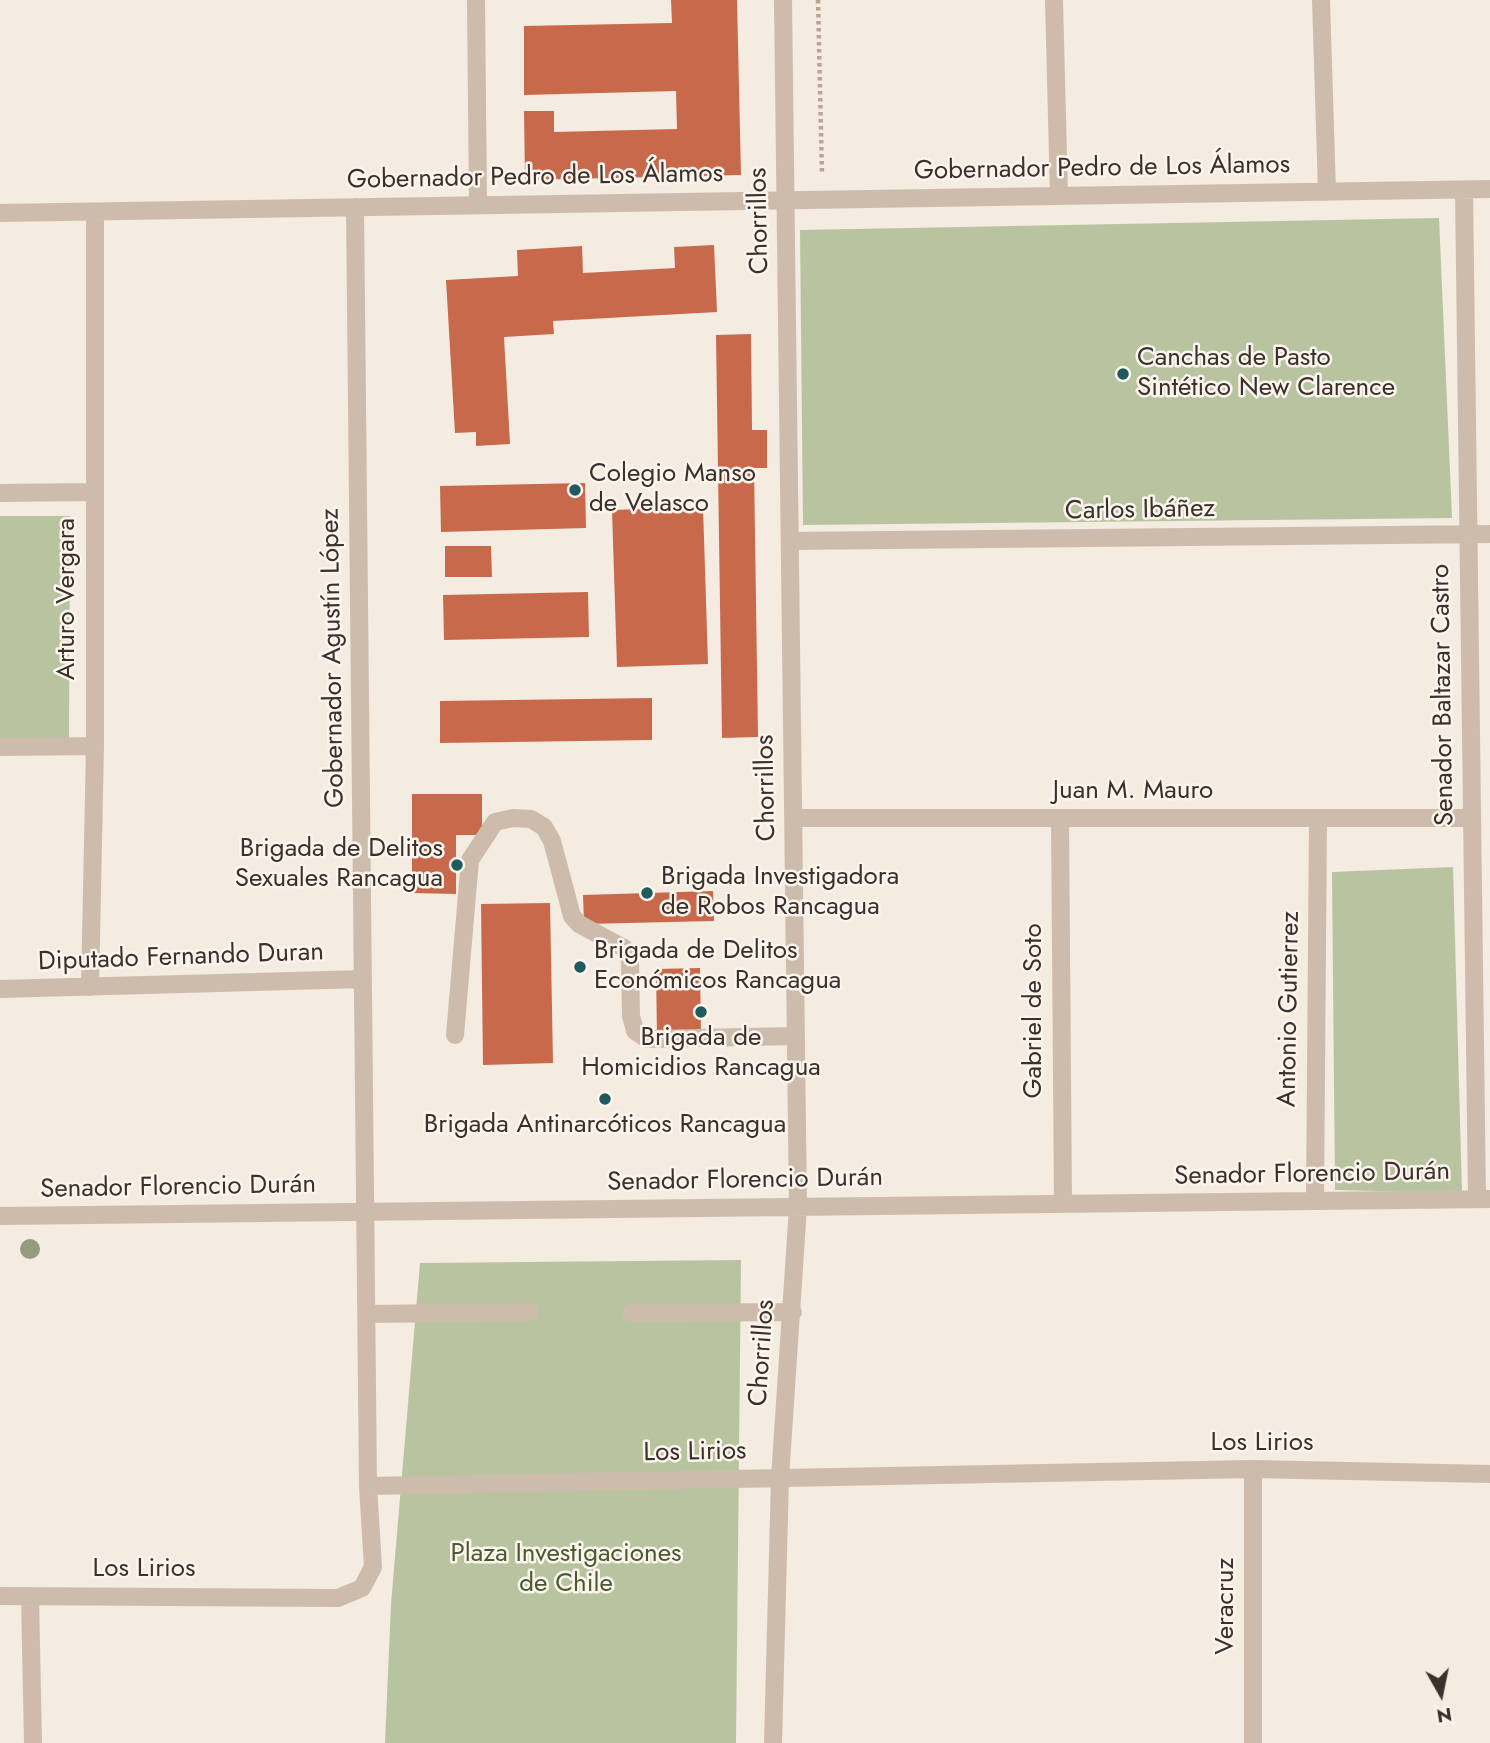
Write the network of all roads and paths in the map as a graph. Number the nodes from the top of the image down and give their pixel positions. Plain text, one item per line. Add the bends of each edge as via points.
1 (477, 0) edge
2 (783, 0) edge
3 (818, 0) edge
4 (1054, 0) edge
5 (1321, 0) edge
6 (1490, 189) edge
7 (1464, 190) junction
8 (1327, 192) junction
9 (1059, 196) junction
10 (786, 200) junction
11 (822, 200) junction
12 (478, 205) junction
13 (355, 207) junction
14 (95, 212) junction
15 (0, 213) edge
16 (94, 492) junction
17 (0, 493) edge
18 (1469, 534) junction
19 (1490, 534) edge
20 (790, 541) junction
21 (95, 746) junction
22 (0, 747) edge
23 (794, 818) junction
24 (1060, 818) junction
25 (1318, 818) junction
26 (1472, 818) junction
27 (363, 979) junction
28 (90, 987) junction
29 (0, 989) edge
30 (455, 1035) dead end
31 (796, 1036) junction
32 (1483, 1199) edge
33 (1315, 1201) junction
34 (1063, 1204) junction
35 (798, 1207) junction
36 (365, 1212) junction
37 (0, 1216) edge
38 (530, 1312) dead end
39 (793, 1312) junction
40 (631, 1313) dead end
41 (368, 1314) junction
42 (1253, 1469) junction
43 (1490, 1474) edge
44 (780, 1478) junction
45 (368, 1486) junction
46 (0, 1596) edge
47 (30, 1596) junction
48 (33, 1743) edge
49 (773, 1743) edge
50 (1253, 1743) edge

1 - 12 street
2 - 10 street, Chorrillos
3 - 11 path
4 - 9 street
5 - 8 street
6 - 7 street, Gobernador Pedro de Los Álamos
7 - 8 street, Gobernador Pedro de Los Álamos
7 - 18 street, Senador Baltazar Castro
8 - 9 street, Gobernador Pedro de Los Álamos
9 - 11 street, Gobernador Pedro de Los Álamos
10 - 11 street, Gobernador Pedro de Los Álamos
10 - 12 street, Gobernador Pedro de Los Álamos
10 - 20 street, Chorrillos
12 - 13 street, Gobernador Pedro de Los Álamos
13 - 14 street, Gobernador Pedro de Los Álamos
13 - 27 street, Gobernador Agustín López
14 - 15 street, Gobernador Pedro de Los Álamos
14 - 16 street, Arturo Vergara
16 - 17 street
16 - 21 street, Arturo Vergara
18 - 19 street, Carlos Ibáñez
18 - 20 street, Carlos Ibáñez
18 - 26 street, Senador Baltazar Castro
20 - 23 street, Chorrillos
21 - 22 street
21 - 28 street, Arturo Vergara
23 - 24 street, Juan M. Mauro
23 - 31 street, Chorrillos
24 - 25 street, Juan M. Mauro
24 - 34 street, Gabriel de Soto
25 - 26 street, Juan M. Mauro
25 - 33 street, Antonio Gutierrez
26 - 32 street, Senador Baltazar Castro
27 - 28 street, Diputado Fernando Duran
27 - 36 street, Gobernador Agustín López
28 - 29 street, Diputado Fernando Duran
30 - 31 street via 470,860 495,822 513,818 544,827 572,916 624,948 635,1031 647,1039
31 - 35 street, Chorrillos
32 - 33 street, Senador Florencio Durán
33 - 34 street, Senador Florencio Durán
34 - 35 street, Senador Florencio Durán
35 - 36 street, Senador Florencio Durán
35 - 39 street, Chorrillos
36 - 37 street, Senador Florencio Durán
36 - 41 street, Gobernador Agustín López
38 - 41 street
39 - 40 street
39 - 44 street, Chorrillos
41 - 45 street, Gobernador Agustín López
42 - 43 street, Los Lirios
42 - 44 street, Los Lirios
42 - 50 street, Veracruz
44 - 45 street, Los Lirios
44 - 49 street, Chorrillos
45 - 47 street, Los Lirios via 373,1567 362,1588 338,1598
46 - 47 street, Los Lirios
47 - 48 street

